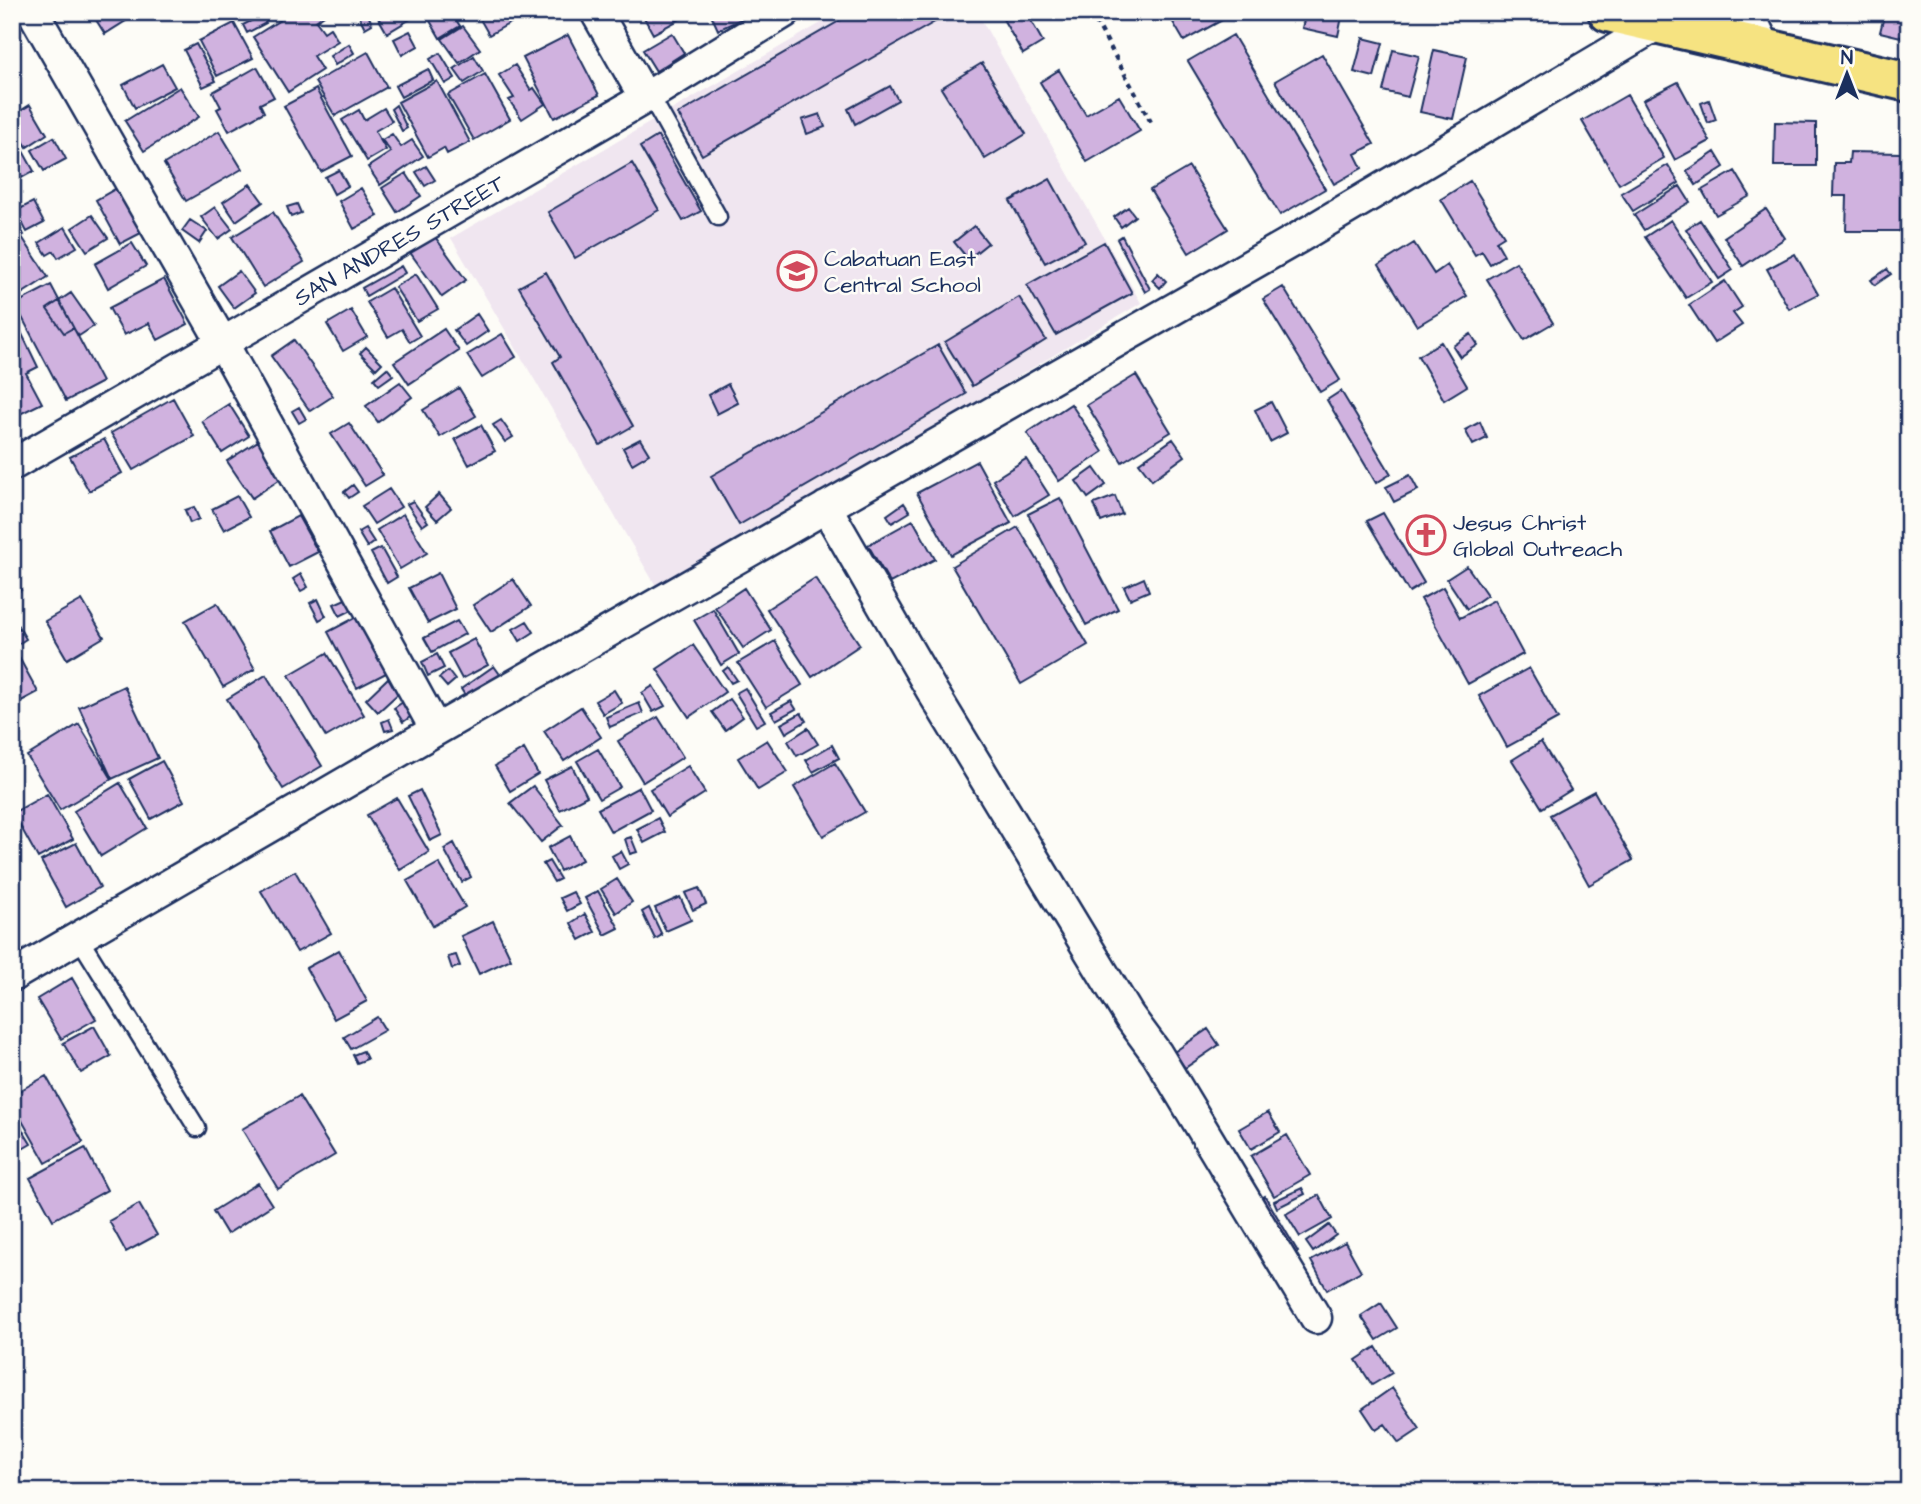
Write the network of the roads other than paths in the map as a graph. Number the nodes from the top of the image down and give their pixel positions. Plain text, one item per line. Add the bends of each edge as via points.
1 (33, 12) edge
2 (596, 12) edge
3 (785, 12) edge
4 (1608, 12) edge
5 (1748, 12) edge
6 (1660, 23) junction
7 (1766, 49) junction
8 (1909, 82) edge
9 (647, 97) junction
10 (718, 217) dead end
11 (222, 342) junction
12 (12, 465) edge
13 (826, 507) junction
14 (436, 730) junction
15 (79, 937) junction
16 (12, 976) edge
17 (198, 1128) dead end
18 (1316, 1318) dead end

1 - 11 street
2 - 9 street
3 - 9 street, SAN ANDRES STREET
4 - 6 highway
5 - 7 street
6 - 7 highway
6 - 13 street via 1298,238
7 - 8 highway
9 - 10 lane
9 - 11 street, SAN ANDRES STREET
11 - 12 street, SAN ANDRES STREET
11 - 14 street
13 - 14 street
13 - 18 street via 953,726
14 - 15 street
15 - 16 street
15 - 17 lane

